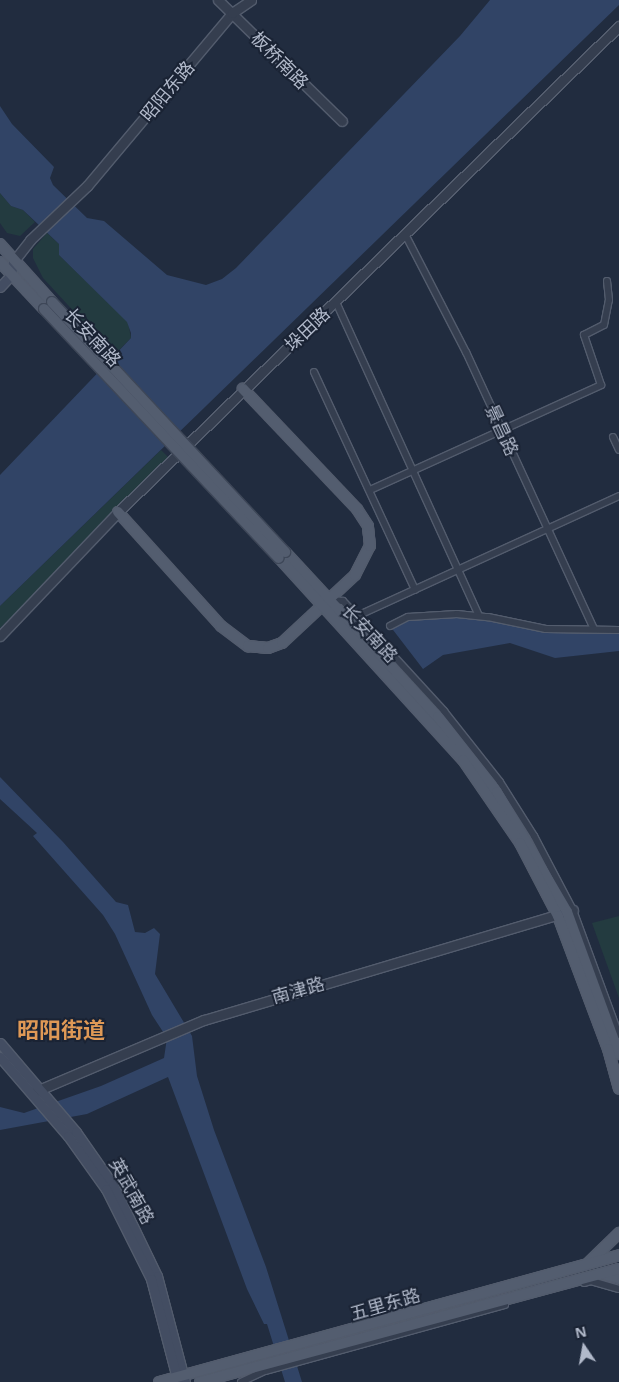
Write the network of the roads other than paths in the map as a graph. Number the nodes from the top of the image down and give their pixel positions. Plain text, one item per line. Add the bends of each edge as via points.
1 (218, 0) edge
2 (251, 0) edge
3 (232, 13) junction
4 (619, 26) edge
5 (342, 121) dead end
6 (405, 234) junction
7 (0, 244) edge
8 (13, 262) junction
9 (1, 266) edge
10 (11, 275) junction
11 (607, 281) dead end
12 (0, 287) edge
13 (336, 302) junction
14 (48, 306) junction
15 (314, 372) dead end
16 (244, 389) junction
17 (502, 429) junction
18 (613, 437) dead end
19 (619, 450) edge
20 (414, 470) junction
21 (370, 490) junction
22 (619, 496) edge
23 (118, 512) junction
24 (547, 527) junction
25 (459, 570) junction
26 (415, 590) junction
27 (325, 603) junction
28 (357, 616) junction
29 (479, 616) junction
30 (390, 626) dead end
31 (594, 629) junction
32 (619, 630) edge
33 (0, 636) edge
34 (566, 913) junction
35 (619, 1035) edge
36 (0, 1043) edge
37 (619, 1054) edge
38 (0, 1057) edge
39 (619, 1089) edge
40 (36, 1091) junction
41 (619, 1233) edge
42 (619, 1255) edge
43 (587, 1264) junction
44 (619, 1269) edge
45 (601, 1274) junction
46 (619, 1278) edge
47 (619, 1289) edge
48 (302, 1353) junction
49 (254, 1362) junction
50 (181, 1379) edge
51 (158, 1382) edge
52 (200, 1382) edge
53 (241, 1382) edge

1 - 3 street, 板桥南路
2 - 3 street, 昭阳东路
3 - 5 street, 板桥南路
3 - 8 street, 昭阳东路 via 87,186 30,240
4 - 6 street, 垛田路
6 - 13 street, 垛田路
6 - 17 street, 景昌路
7 - 8 main road, 长安南路
8 - 9 main road
8 - 10 main road
8 - 14 main road, 长安南路
9 - 10 main road, 长安南路
10 - 12 main road
10 - 14 main road, 长安南路
11 - 17 street via 609,300 604,325 584,335 601,385
13 - 16 street, 垛田路
13 - 20 street
14 - 27 main road, 长安南路, bridge
15 - 21 street
16 - 23 street, 垛田路
16 - 27 main road via 357,509 368,526 370,546 366,557 355,574
17 - 20 street
17 - 24 street, 景昌路
18 - 19 street
20 - 21 street
20 - 25 street
21 - 26 street
22 - 24 street
23 - 27 main road via 221,626 248,646 268,648 282,643
23 - 33 street, 垛田路
24 - 25 street
24 - 31 street, 景昌路
25 - 26 street
25 - 29 street
26 - 28 street
27 - 28 street via 343,602
27 - 34 main road, 长安南路 via 463,760
28 - 34 street via 444,711 485,762 534,836
29 - 30 street via 408,617
29 - 31 street via 546,629
31 - 32 street
34 - 35 street
34 - 37 main road, 长安南路
34 - 39 main road, 长安南路
34 - 40 street, 南津路 via 204,1020
36 - 40 main road, 英武南路
38 - 40 main road, 英武南路
40 - 50 main road, 英武南路 via 113,1185 157,1276
41 - 43 main road
42 - 43 main road, 五里东路
43 - 48 main road, 五里东路
44 - 45 main road, 五里东路
45 - 46 main road
45 - 48 main road, 五里东路
47 - 48 street via 590,1281
48 - 49 main road, 五里东路
48 - 53 street
49 - 50 main road, 五里东路
49 - 52 main road, 五里东路
50 - 51 main road, 五里东路

